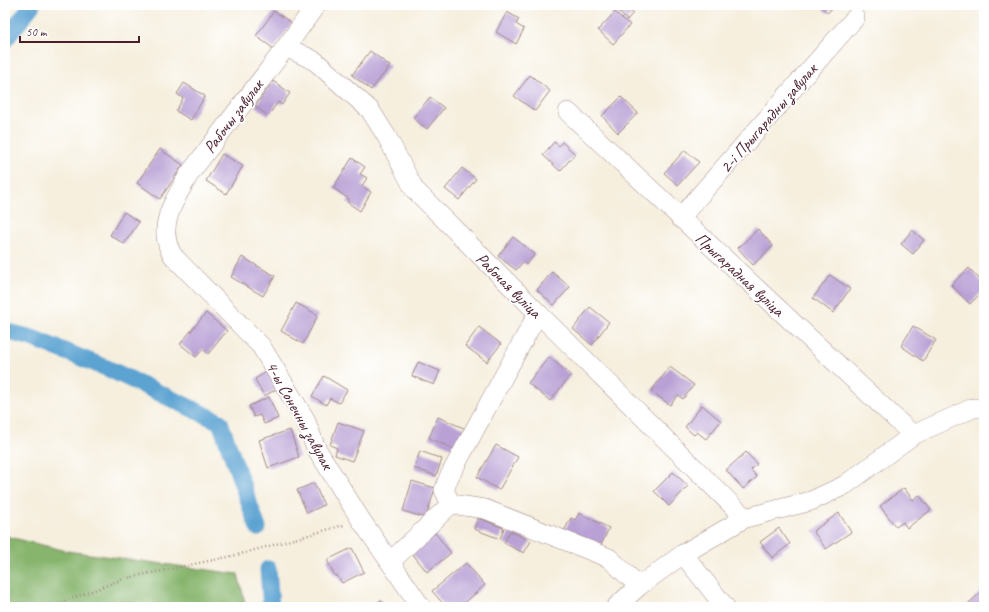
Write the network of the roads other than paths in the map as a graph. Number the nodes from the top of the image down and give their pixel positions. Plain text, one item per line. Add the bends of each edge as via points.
1 (316, 5) edge
2 (855, 18) dead end
3 (286, 47) junction
4 (568, 112) dead end
5 (680, 218) junction
6 (165, 235) joint
7 (538, 314) junction
8 (984, 408) edge
9 (913, 435) junction
10 (451, 504) junction
11 (745, 518) junction
12 (683, 554) junction
13 (390, 562) junction
14 (639, 586) junction
15 (421, 607) edge
16 (616, 607) edge
17 (725, 607) edge

1 - 3 street, Рабочы завулак
2 - 5 street, 2-і Прыгарадны завулак
3 - 6 street, Рабочы завулак via 190,174 176,196 168,216
3 - 7 street, Рабочая вуліца via 315,61 370,110 414,190
4 - 5 street, Прыгарадная вуліца
5 - 9 street, Прыгарадная вуліца
6 - 13 street, 4-ы Сонечны завулак via 170,251 177,260 261,346 305,419 316,448
7 - 10 street via 448,477 444,490
7 - 11 street, Рабочая вуліца
8 - 9 street via 973,408
9 - 11 street via 845,485 811,501
10 - 13 street
10 - 14 street via 485,509 609,558
11 - 12 street
12 - 14 street
12 - 17 street
13 - 15 street, 4-ы Сонечны завулак
14 - 16 street

